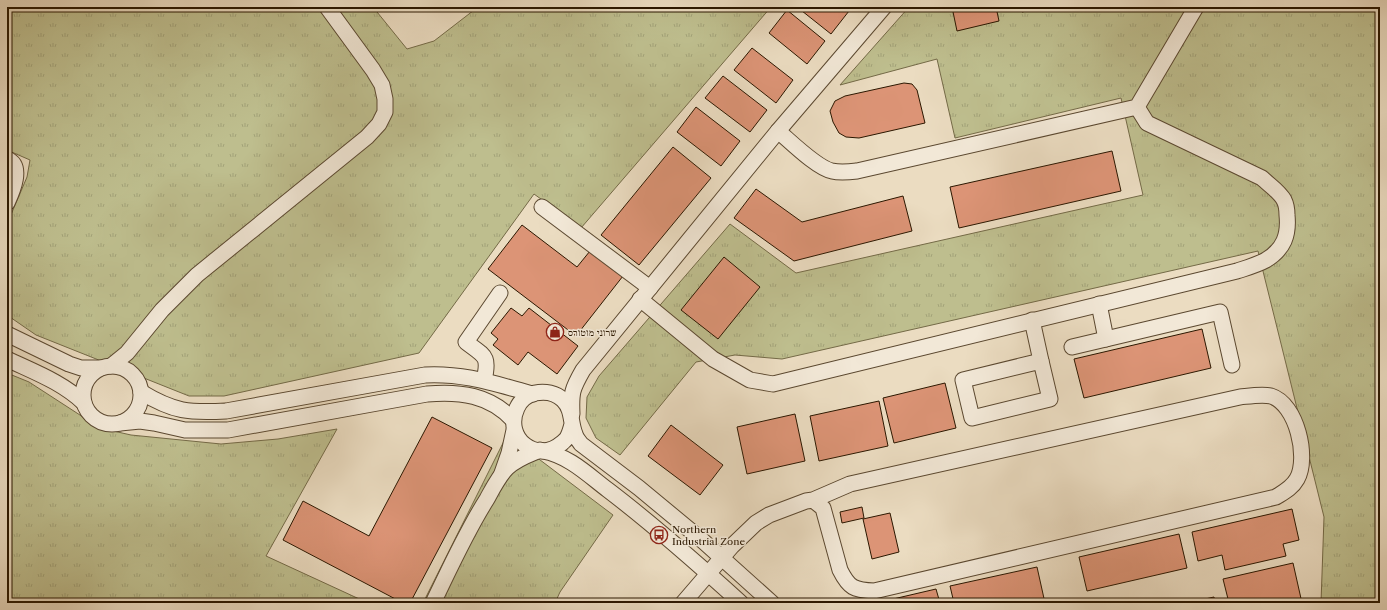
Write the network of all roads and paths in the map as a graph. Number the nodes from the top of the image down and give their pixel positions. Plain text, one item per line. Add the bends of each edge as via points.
1 (327, 7) edge
2 (884, 7) edge
3 (1196, 7) edge
4 (1137, 107) junction
5 (778, 132) junction
6 (7, 159) edge
7 (7, 204) edge
8 (542, 207) dead end
9 (500, 293) dead end
10 (645, 294) junction
11 (1099, 304) junction
12 (1032, 320) junction
13 (7, 334) edge
14 (142, 335) junction
15 (1106, 339) junction
16 (1072, 347) dead end
17 (7, 359) edge
18 (1041, 362) junction
19 (1232, 365) dead end
20 (106, 367) junction
21 (583, 370) junction
22 (484, 380) junction
23 (139, 387) junction
24 (538, 393) junction
25 (84, 403) junction
26 (572, 419) junction
27 (120, 422) junction
28 (514, 425) junction
29 (541, 451) junction
30 (500, 477) junction
31 (813, 500) junction
32 (722, 558) junction
33 (709, 574) junction
34 (433, 603) edge
35 (683, 603) edge
36 (741, 603) edge
37 (772, 603) edge

1 - 14 street via 382,85 385,112 379,124 367,137 197,275 162,310
2 - 5 street
3 - 4 street
4 - 5 street via 844,173 822,167
4 - 11 street via 1147,123 1262,178 1284,200 1288,228 1284,244 1266,260 1237,271
5 - 10 street
6 - 7 street via 11,160 16,177 15,187
8 - 10 street
9 - 22 street via 466,342 486,358 488,367
10 - 12 street via 713,359 750,380 773,384
10 - 21 street
11 - 12 street
11 - 15 street
12 - 18 street
13 - 20 street via 81,368
14 - 20 street via 127,353
14 - 23 street via 133,364
15 - 16 street
15 - 19 street via 1220,312
17 - 25 street via 60,384
18 - 18 street via 1050,399 972,418 963,380
20 - 23 street via 121,367 132,374
20 - 25 street via 91,375 85,383
21 - 24 street via 564,385
21 - 26 street via 571,394
22 - 23 street via 444,374 425,375 226,411 204,412 171,408 156,401
22 - 24 street
23 - 27 street via 140,402 136,411
24 - 26 street via 555,394 562,399 568,405
24 - 28 street via 519,403
25 - 27 street via 88,412 96,419 110,424
26 - 29 street via 568,437 557,447
26 - 32 street via 575,435 581,444 639,488
27 - 28 street via 154,423 185,430 228,430 443,392 492,402 505,411
28 - 29 street via 523,444
28 - 30 street via 509,452
29 - 30 street via 518,459
29 - 33 street via 570,461
30 - 34 street via 479,512
31 - 31 street via 823,508 844,577 858,590 874,590 1276,497 1290,488 1297,479 1302,454 1290,411 1271,396 1261,395 1240,397 850,484
31 - 32 street via 796,504 756,523
32 - 33 street
32 - 37 street
33 - 35 street
33 - 36 street

